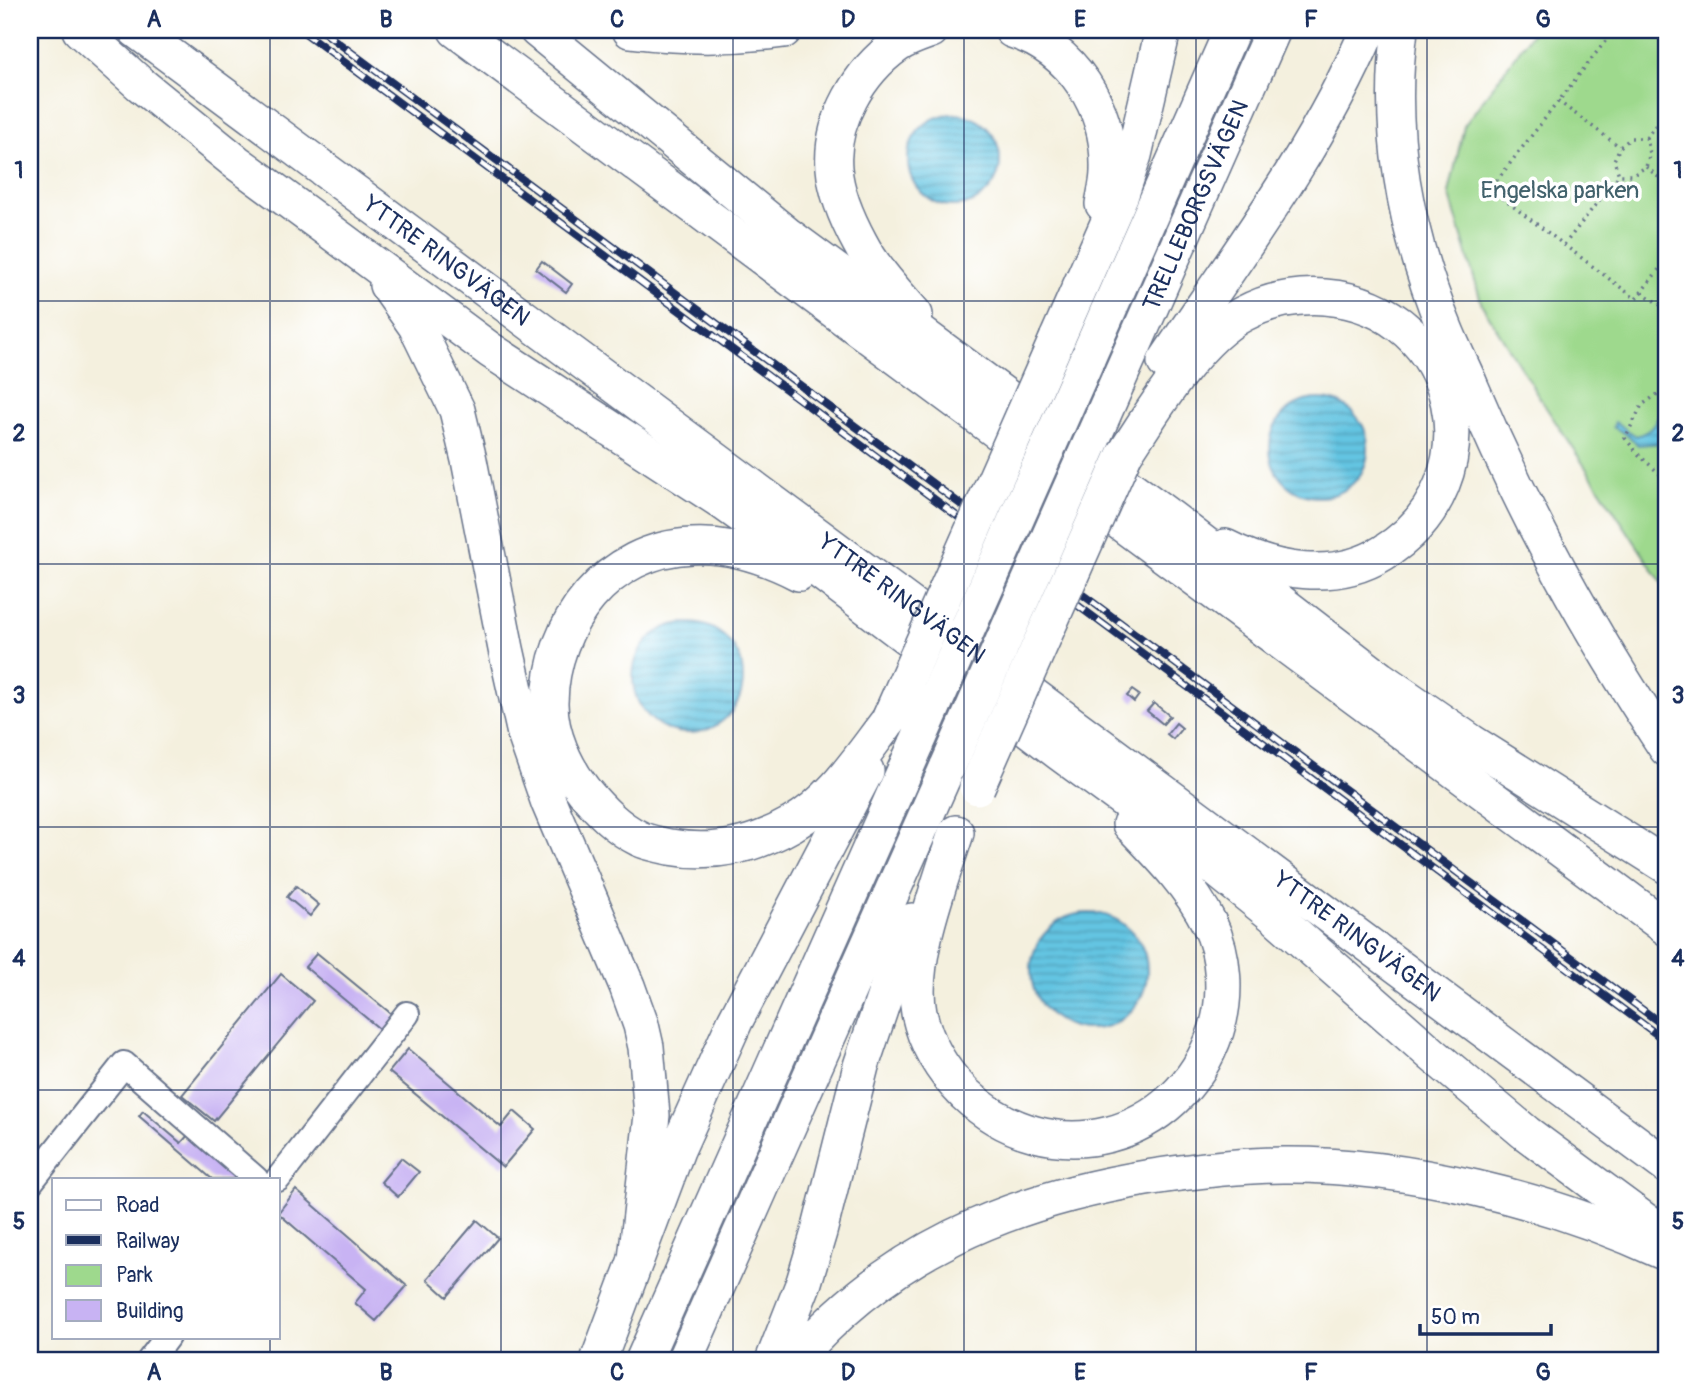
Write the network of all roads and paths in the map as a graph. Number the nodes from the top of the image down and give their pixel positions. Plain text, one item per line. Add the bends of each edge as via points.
1 (80, 30) edge
2 (136, 30) edge
3 (456, 30) edge
4 (537, 30) edge
5 (630, 30) edge
6 (784, 30) edge
7 (931, 30) edge
8 (1012, 30) edge
9 (1163, 30) edge
10 (1232, 30) edge
11 (1273, 30) edge
12 (1368, 30) edge
13 (1399, 30) edge
14 (1614, 30) edge
15 (1652, 30) edge
16 (1667, 41) edge
17 (1558, 101) junction
18 (1667, 110) edge
19 (1646, 138) junction
20 (1619, 147) junction
21 (1646, 167) junction
22 (1619, 175) junction
23 (1667, 184) edge
24 (334, 234) junction
25 (1564, 245) junction
26 (1096, 247) junction
27 (1667, 259) edge
28 (1642, 292) junction
29 (1667, 310) edge
30 (957, 362) junction
31 (1667, 384) edge
32 (1139, 397) junction
33 (1667, 471) edge
34 (1662, 476) junction
35 (1667, 481) edge
36 (1172, 519) junction
37 (893, 627) junction
38 (889, 720) junction
39 (1667, 749) edge
40 (1060, 753) junction
41 (956, 833) junction
42 (1667, 866) edge
43 (1667, 928) edge
44 (407, 1014) dead end
45 (1667, 1166) edge
46 (255, 1178) edge
47 (279, 1178) edge
48 (30, 1183) edge
49 (1667, 1237) edge
50 (1667, 1253) edge
51 (636, 1259) junction
52 (166, 1338) edge
53 (149, 1361) edge
54 (598, 1361) edge
55 (643, 1361) edge
56 (684, 1361) edge
57 (773, 1361) edge
58 (794, 1361) edge

1 - 24 highway via 140,85
2 - 45 highway, YTTRE RINGVÄGEN
3 - 43 highway
4 - 30 highway via 786,234
5 - 6 highway via 702,36
7 - 30 highway via 898,44 863,78 840,123 834,165 836,183 860,245 895,293
8 - 26 highway via 1065,60 1086,85 1100,117 1108,172
9 - 26 highway via 1121,194
10 - 55 highway, TRELLEBORGSVÄGEN, bridge
11 - 32 highway, TRELLEBORGSVÄGEN
12 - 32 highway via 1348,75 1276,201
13 - 39 highway via 1394,101 1403,190 1445,330 1534,526 1597,642
14 - 17 path
15 - 16 path
17 - 20 path
17 - 25 path via 1490,188
18 - 19 path
19 - 20 path via 1631,138
19 - 21 path via 1650,153
20 - 22 path via 1614,160
21 - 22 path via 1633,175
21 - 23 path
22 - 25 path
24 - 37 highway via 490,350 718,498
24 - 51 highway via 398,300 416,326 457,410 526,734 549,803 641,1025 652,1115
25 - 28 path via 1636,299
26 - 38 highway, bridge
27 - 28 path
28 - 29 path
30 - 36 highway
31 - 34 path via 1642,405 1625,438
32 - 36 highway via 1242,314 1275,301 1311,296 1364,304 1401,326 1432,362 1452,410 1450,459 1430,509 1411,534 1362,565 1325,571 1282,567 1232,551
32 - 41 highway, bridge via 1124,455
32 - 56 highway, bridge via 948,766
33 - 34 path
34 - 35 path
36 - 42 highway via 1380,679
37 - 38 highway via 771,559 719,548 675,548 616,572 581,604 561,642 550,704 565,762 601,812 640,839 708,851 772,835 811,813
37 - 40 highway
38 - 51 highway via 735,1021 677,1150
40 - 41 highway via 1172,869 1210,925 1217,948 1224,991 1210,1049 1180,1094 1152,1117 1084,1139 1025,1131 976,1104 933,1055 919,1012 917,978 934,901
40 - 49 highway via 1277,918 1525,1133
41 - 57 highway via 922,897 890,979 861,1066 808,1269
44 - 47 street
46 - 48 street via 124,1064
50 - 58 highway via 1585,1219 1498,1193 1420,1178 1365,1169 1283,1165 1195,1172 1098,1186 1045,1200 940,1243 895,1270 848,1307
51 - 54 highway
52 - 53 street

